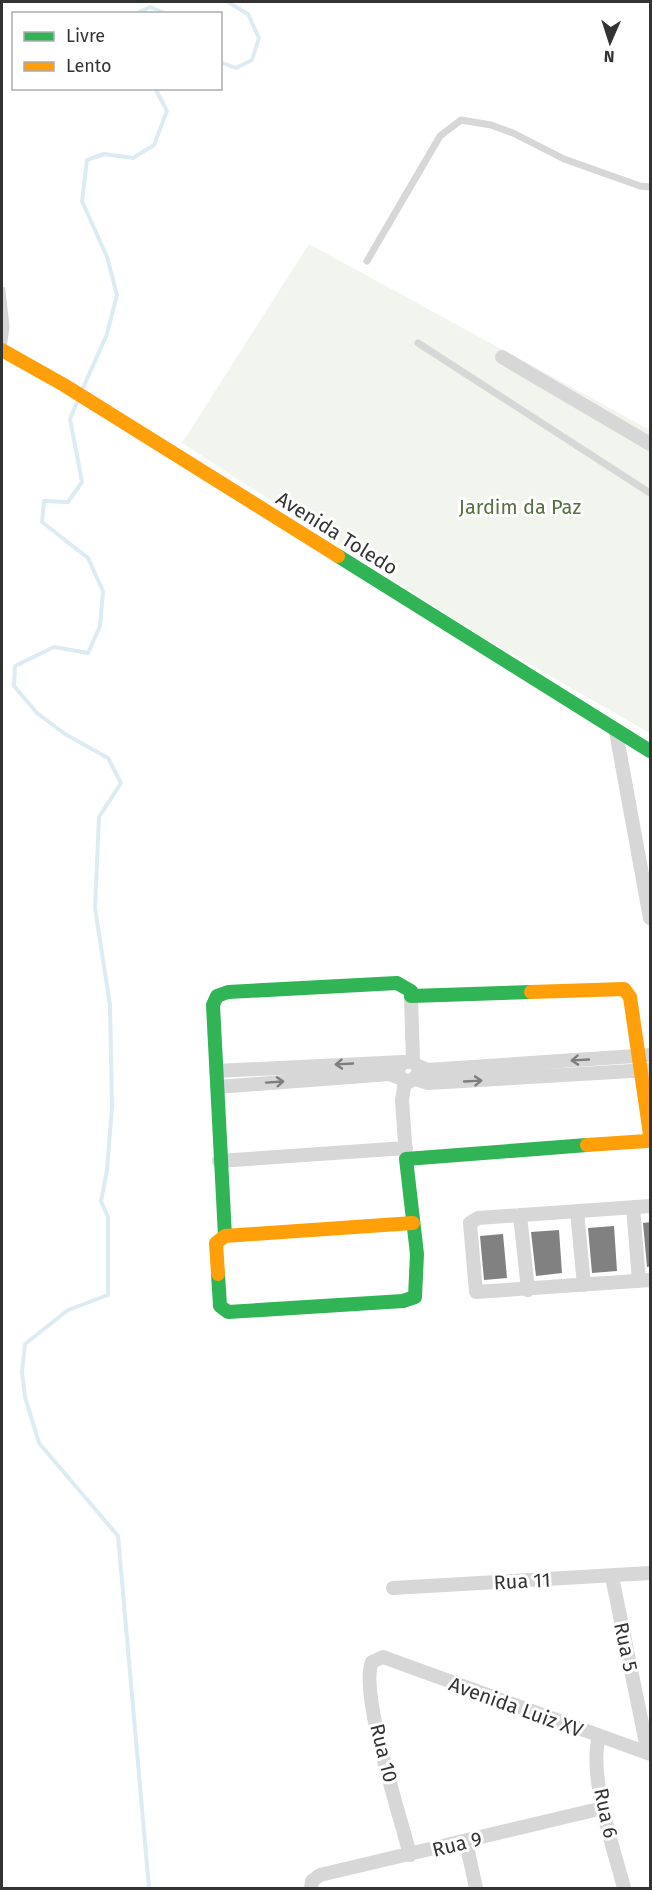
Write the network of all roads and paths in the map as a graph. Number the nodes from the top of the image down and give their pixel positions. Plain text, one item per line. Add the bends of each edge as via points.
1 (651, 187) edge
2 (367, 261) dead end
3 (2, 290) edge
4 (418, 343) dead end
5 (2, 350) edge
6 (502, 357) dead end
7 (651, 444) edge
8 (651, 493) edge
9 (616, 732) junction
10 (651, 751) edge
11 (651, 918) edge
12 (411, 996) junction
13 (645, 1063) edge
14 (216, 1071) junction
15 (409, 1071) junction
16 (217, 1087) junction
17 (406, 1153) junction
18 (219, 1161) junction
19 (651, 1206) edge
20 (633, 1207) junction
21 (577, 1211) junction
22 (520, 1215) junction
23 (413, 1223) junction
24 (225, 1236) junction
25 (645, 1280) edge
26 (584, 1285) junction
27 (528, 1290) junction
28 (651, 1573) edge
29 (612, 1577) junction
30 (393, 1588) dead end
31 (383, 1657) joint
32 (599, 1737) junction
33 (649, 1754) edge
34 (603, 1808) junction
35 (466, 1842) junction
36 (410, 1855) junction
37 (311, 1885) edge
38 (476, 1888) edge
39 (624, 1888) edge

1 - 2 lane via 564,159 491,125 461,120 440,136
3 - 5 lane via 6,327
4 - 8 lane
5 - 9 street, Avenida Toledo via 64,385
6 - 7 street
9 - 10 street, Avenida Toledo
9 - 11 street
12 - 13 street via 624,989 630,997
12 - 14 street via 411,991 397,983 221,994 213,1005
12 - 15 street
13 - 15 street via 428,1083
13 - 17 street via 650,1134 647,1141
15 -> 14 street
14 - 16 street
16 -> 15 street
15 - 17 street via 402,1100
16 - 18 street
17 - 18 street
17 - 23 street
18 - 24 street
19 - 20 street
20 - 21 street
20 - 25 street
21 - 22 street
21 - 26 street
22 - 27 street
22 - 27 street via 477,1218 471,1223 476,1292
23 - 24 street
23 - 24 street via 419,1287 415,1297 404,1301 228,1312 220,1306 216,1243
25 - 26 street
26 - 27 street
28 - 29 street, Rua 11
29 - 30 street, Rua 11
29 - 33 street, Rua 5
31 - 32 street, Avenida Luiz XV
31 - 36 street, Rua 10 via 372,1662 368,1683
32 - 33 street, Avenida Luiz XV
32 - 34 street, Rua 6 via 596,1758
34 - 35 street, Rua 9
34 - 39 street, Rua 6
35 - 36 street, Rua 9
35 - 38 street
36 - 37 street, Rua 9 via 320,1875

